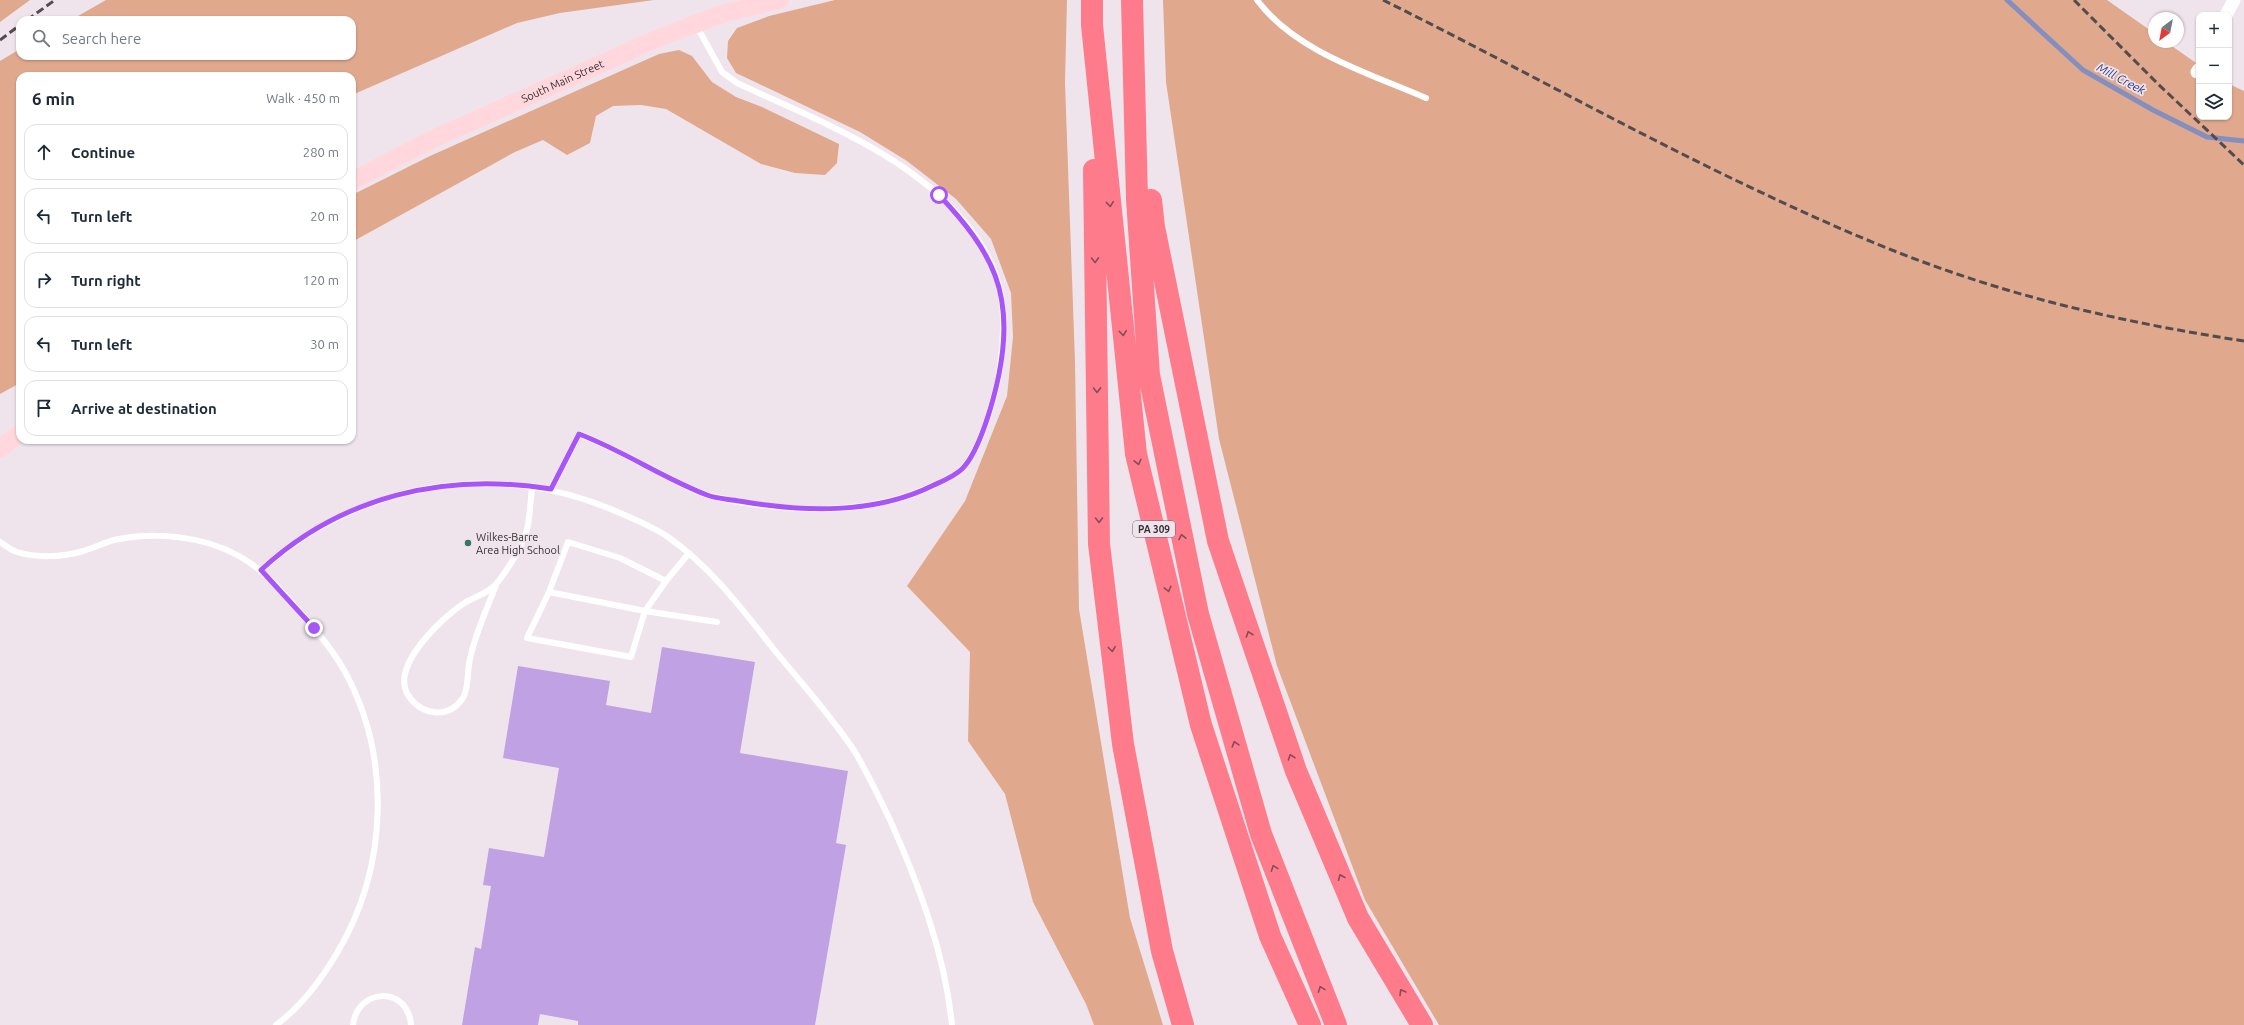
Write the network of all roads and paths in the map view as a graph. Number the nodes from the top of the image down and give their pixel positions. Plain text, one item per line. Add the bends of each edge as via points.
1 (780, 0) edge
2 (1132, 0) edge
3 (1258, 0) edge
4 (2234, 0) edge
5 (1092, 12) edge
6 (2228, 12) edge
7 (1132, 22) junction
8 (695, 24) junction
9 (1426, 98) dead end
10 (356, 179) edge
11 (16, 436) edge
12 (0, 449) edge
13 (532, 486) junction
14 (551, 489) junction
15 (0, 542) edge
16 (689, 553) junction
17 (261, 570) junction
18 (666, 581) junction
19 (496, 585) junction
20 (549, 592) junction
21 (645, 611) junction
22 (717, 622) dead end
23 (276, 1025) edge
24 (354, 1025) edge
25 (411, 1025) edge
26 (952, 1025) edge
27 (1183, 1025) edge
28 (1310, 1025) edge
29 (1336, 1025) edge
30 (1422, 1025) edge

1 - 8 main road, South Main Street via 722,14
2 - 7 highway, PA 309
3 - 9 lane via 1267,13 1328,56
4 - 6 street
5 -> 27 highway via 1099,544 1123,744 1162,951
5 -> 28 highway, PA 309 via 1136,454 1202,725 1270,936
29 -> 7 highway, PA 309 via 1259,827 1198,614 1149,375 1137,199
30 -> 7 highway via 1358,918 1296,771 1218,541 1154,227
8 - 10 main road, South Main Street via 431,140
8 - 14 lane via 722,72 736,83 857,140 901,166 939,195 977,237 993,267 1002,297 1004,333 1000,368 988,416 962,469 924,490 879,504 836,509 796,508 710,496 677,482 604,443 579,434
11 - 12 main road
13 - 14 lane
13 - 17 lane via 438,486 393,496 328,521 283,550
13 - 19 lane via 528,526 512,561
14 - 16 lane via 591,500 631,518 665,535
15 - 17 lane via 16,552 49,557 79,552 114,540 146,536 179,537 213,545
16 - 18 lane
16 - 26 lane via 743,609 858,758 880,799 923,900 940,959
17 - 23 lane via 314,628 344,669 361,709 373,756 379,798 375,849 365,895 345,939 321,980 290,1015
18 - 20 lane via 620,558 568,542
18 - 21 lane
19 - 19 lane via 464,603 424,638 405,676 406,691 414,704 429,712 445,711 457,705 464,696 470,659
20 - 21 lane
20 - 21 lane via 528,638 631,657
21 - 22 lane
24 - 25 lane via 354,1018 363,1004 376,996 388,996 402,1002 410,1015

